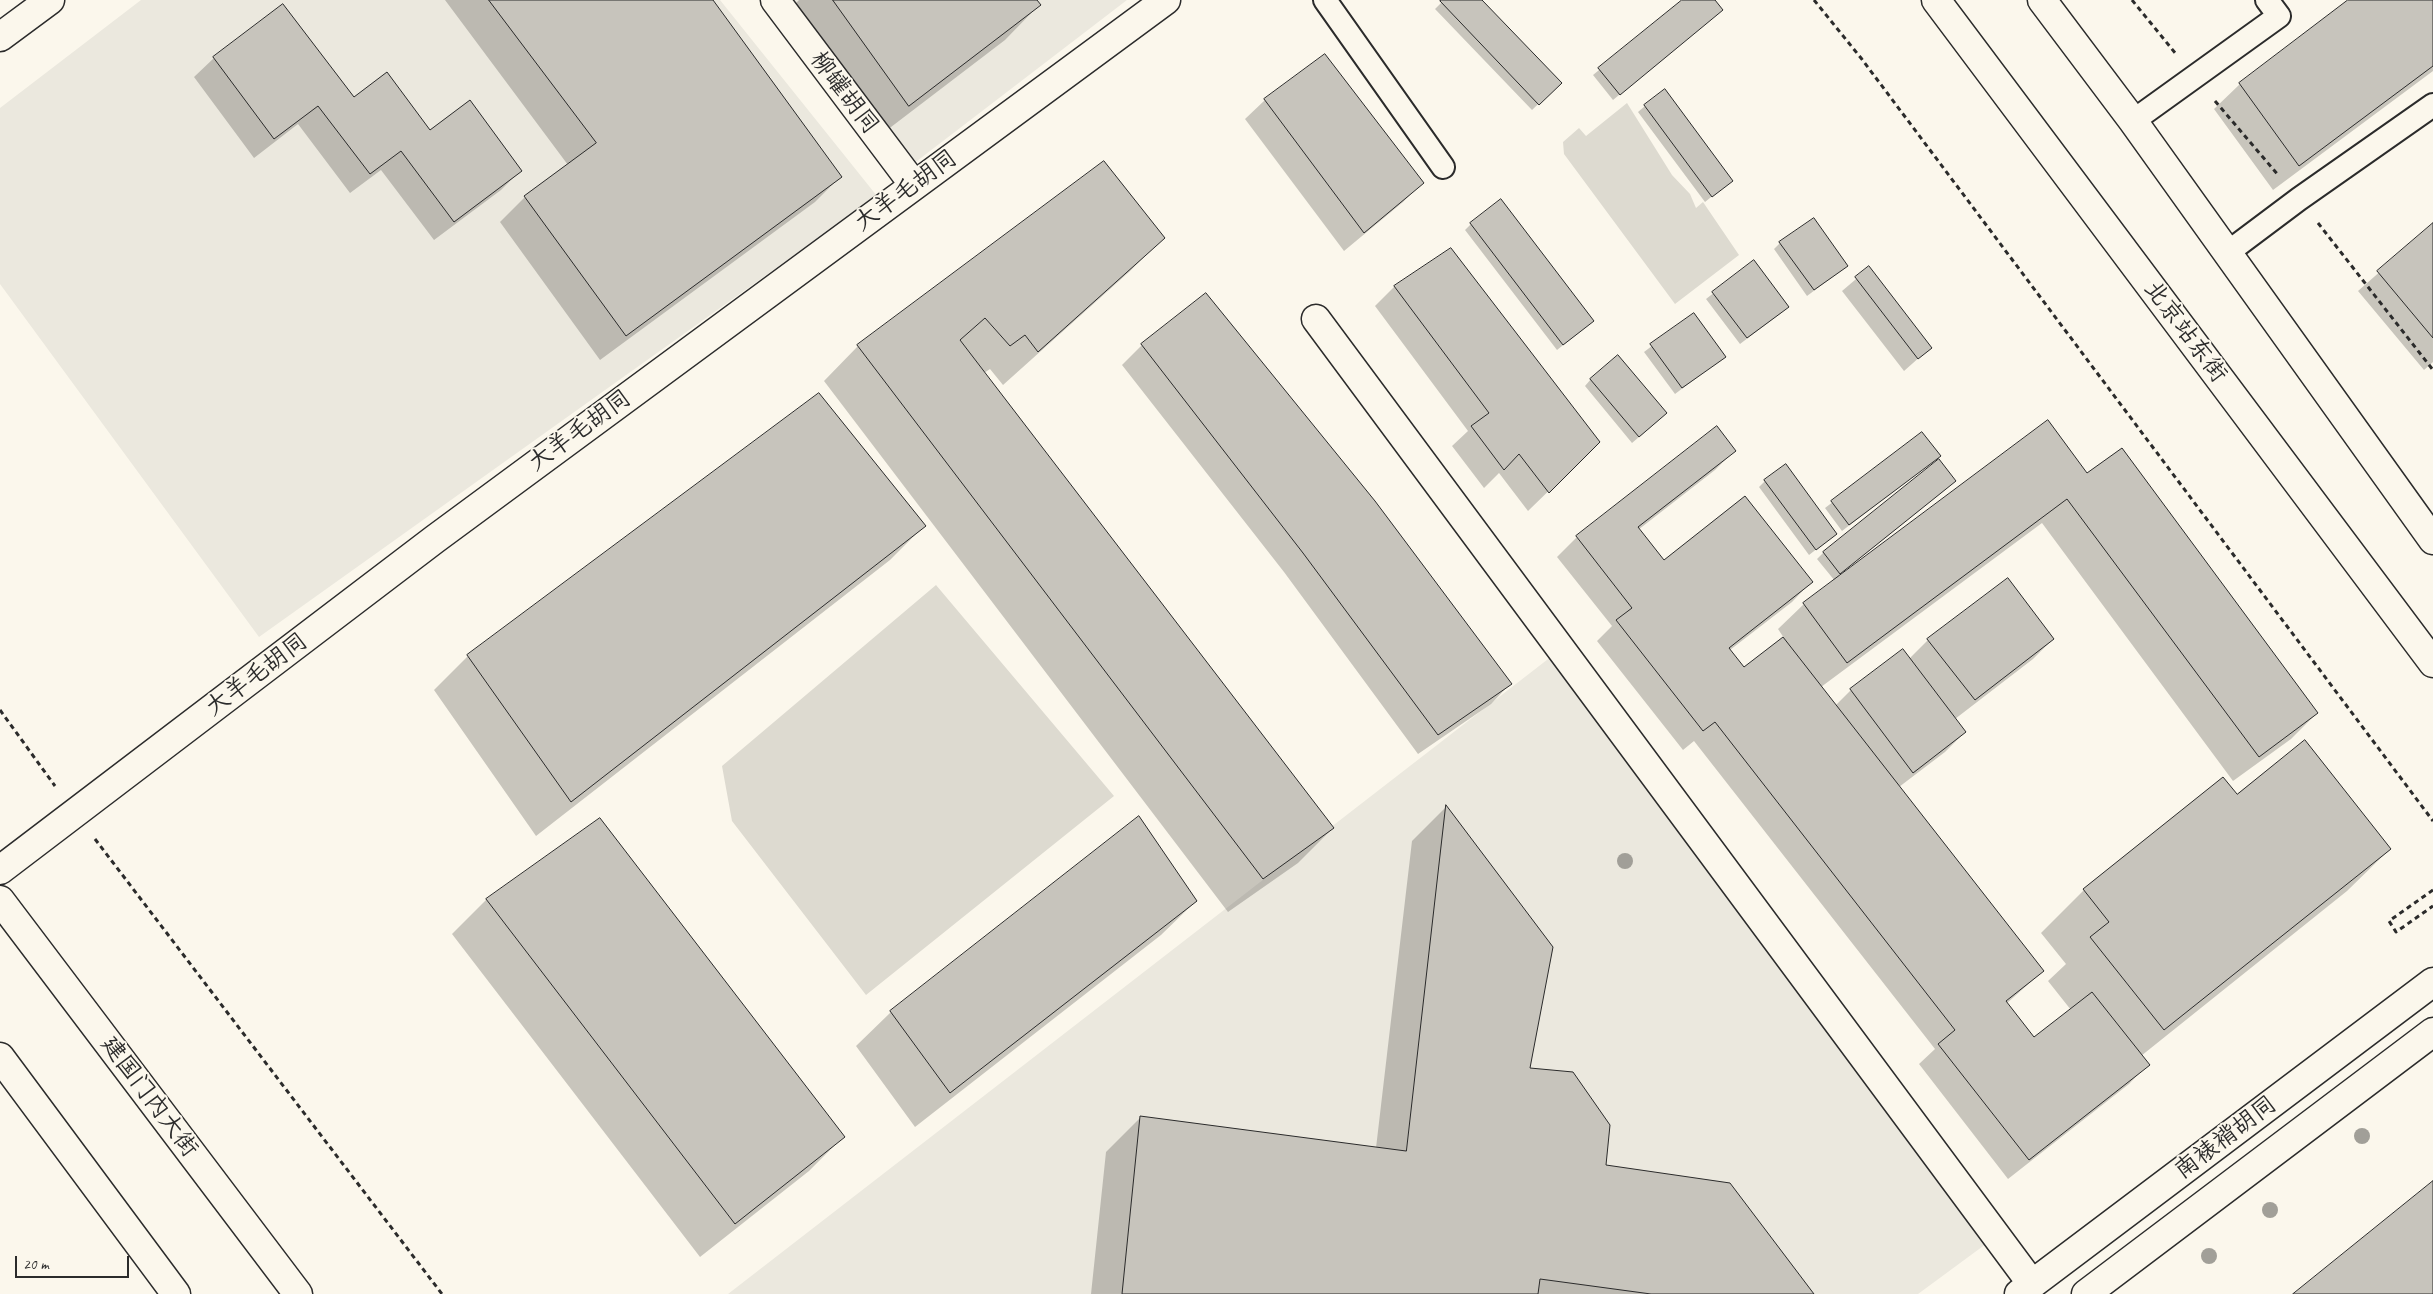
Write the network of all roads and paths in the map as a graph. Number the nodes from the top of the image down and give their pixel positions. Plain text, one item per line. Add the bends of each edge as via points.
1 (50, 0) edge
2 (775, 0) edge
3 (1166, 0) edge
4 (1325, 0) edge
5 (1814, 0) edge
6 (1936, 0) edge
7 (2042, 0) edge
8 (2267, 0) edge
9 (0, 37) edge
10 (2433, 106) edge
11 (2133, 122) junction
12 (1443, 167) dead end
13 (914, 185) junction
14 (2227, 253) junction
15 (1316, 319) dead end
16 (2433, 540) edge
17 (2433, 663) edge
18 (0, 710) edge
19 (75, 813) junction
20 (2433, 821) edge
21 (0, 870) edge
22 (2433, 890) edge
23 (0, 900) edge
24 (2433, 906) edge
25 (2433, 982) edge
26 (2433, 1032) edge
27 (0, 1057) edge
28 (2026, 1289) edge
29 (176, 1294) edge
30 (298, 1294) edge
31 (442, 1294) edge
32 (2086, 1294) edge

1 - 9 main road
2 - 13 main road, 柳罐胡同
3 - 13 main road, 大羊毛胡同
4 - 12 lane
5 - 20 path via 1873,74
6 - 17 main road, 北京站东街
7 - 11 main road
8 - 11 lane via 2279,16
10 - 14 lane
11 - 14 main road
13 - 19 main road, 大羊毛胡同 via 435,539
14 - 16 main road
15 - 28 main road
18 - 19 path
19 - 21 main road, 大羊毛胡同
19 - 31 path
22 - 24 path via 2388,921 2396,932
23 - 30 main road, 建国门内大街
25 - 28 main road, 南裱褙胡同
26 - 32 main road, 南裱褙胡同
27 - 29 main road

